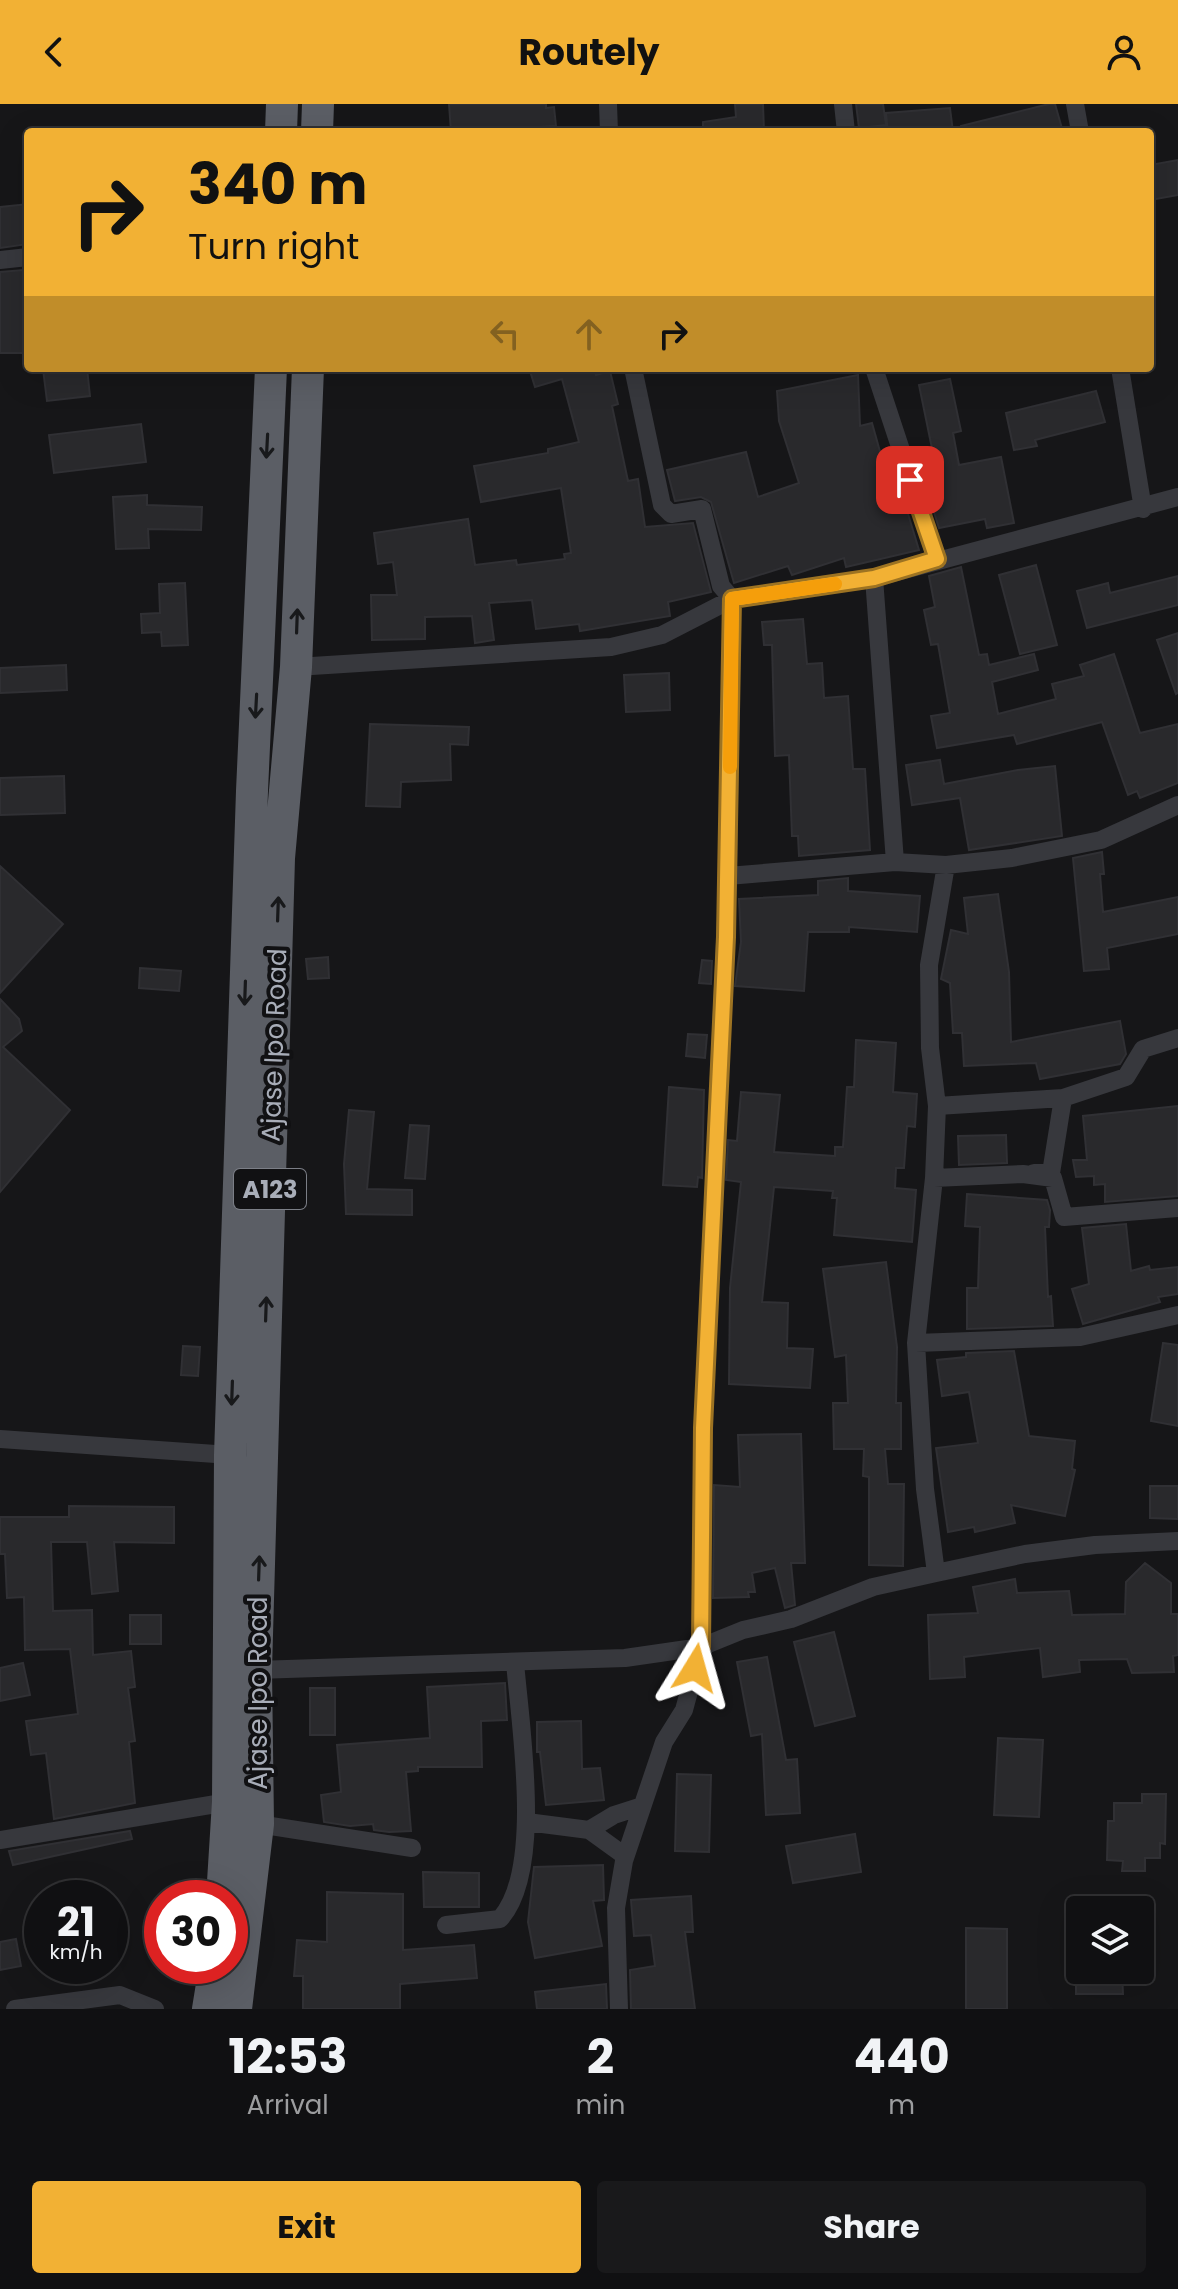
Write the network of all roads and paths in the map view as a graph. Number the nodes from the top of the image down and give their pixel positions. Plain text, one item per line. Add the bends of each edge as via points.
1 (282, 104) edge
2 (318, 104) edge
3 (608, 104) edge
4 (843, 104) edge
5 (1075, 104) edge
6 (281, 128) edge
7 (317, 128) edge
8 (609, 128) edge
9 (846, 128) edge
10 (1079, 128) edge
11 (24, 257) edge
12 (0, 260) edge
13 (271, 372) edge
14 (308, 372) edge
15 (634, 372) edge
16 (875, 372) edge
17 (1121, 372) edge
18 (1178, 497) edge
19 (1143, 509) junction
20 (937, 559) junction
21 (874, 578) junction
22 (732, 599) junction
23 (296, 667) junction
24 (1178, 805) edge
25 (895, 862) junction
26 (946, 865) junction
27 (728, 876) junction
28 (1178, 1038) edge
29 (1063, 1098) junction
30 (937, 1106) junction
31 (1023, 1174) junction
32 (934, 1178) junction
33 (1178, 1208) edge
34 (1178, 1315) edge
35 (916, 1343) junction
36 (0, 1439) edge
37 (230, 1455) junction
38 (1178, 1541) edge
39 (936, 1573) junction
40 (701, 1647) junction
41 (515, 1662) junction
42 (256, 1670) junction
43 (228, 1802) junction
44 (642, 1806) junction
45 (527, 1822) junction
46 (258, 1824) junction
47 (589, 1830) junction
48 (0, 1840) edge
49 (412, 1848) dead end
50 (625, 1856) junction
51 (223, 1880) edge
52 (446, 1925) dead end
53 (212, 1984) edge
54 (15, 2009) edge
55 (155, 2009) edge
56 (208, 2009) edge
57 (236, 2009) edge
58 (619, 2009) edge

1 - 6 highway
2 - 7 highway
3 - 8 street
4 - 9 street
5 - 10 street
11 - 12 street
13 -> 37 highway, Ajase Ipo Road / A123
23 -> 14 highway, Ajase Ipo Road / A123
15 - 22 street via 662,505 671,514 702,509 721,586
16 - 20 street
17 - 19 street
18 - 19 street
19 - 20 street
20 - 21 street
21 - 22 street
21 - 25 street
22 - 23 street via 662,635 611,647
22 - 27 street
42 -> 23 highway, Ajase Ipo Road / A123 via 279,858
24 - 26 street via 1101,840
25 - 26 street
25 - 27 street
26 - 30 street via 929,965
27 - 40 street via 703,1428
28 - 29 street via 1143,1049 1126,1077
29 - 30 street
29 - 31 street via 1051,1173
30 - 32 street
31 - 32 street
31 - 33 street via 1053,1178 1064,1217
32 - 35 street
34 - 35 street via 1080,1337
35 - 39 street
36 - 37 street
37 - 43 highway, Ajase Ipo Road / A123
38 - 39 street via 1067,1548
39 - 40 street via 873,1587
40 - 41 street via 625,1658
40 - 44 street via 684,1710 664,1742
41 - 42 street
41 - 45 street
42 - 46 highway, Ajase Ipo Road / A123
43 - 48 street
43 - 51 highway, Ajase Ipo Road / A123
44 - 47 street
44 - 50 street
45 - 47 street
45 - 52 street via 510,1908 500,1919
46 - 49 street
46 - 57 highway, Ajase Ipo Road / A123
47 - 50 street
50 - 58 street via 616,1908
53 - 56 highway
54 - 55 street via 120,1995

